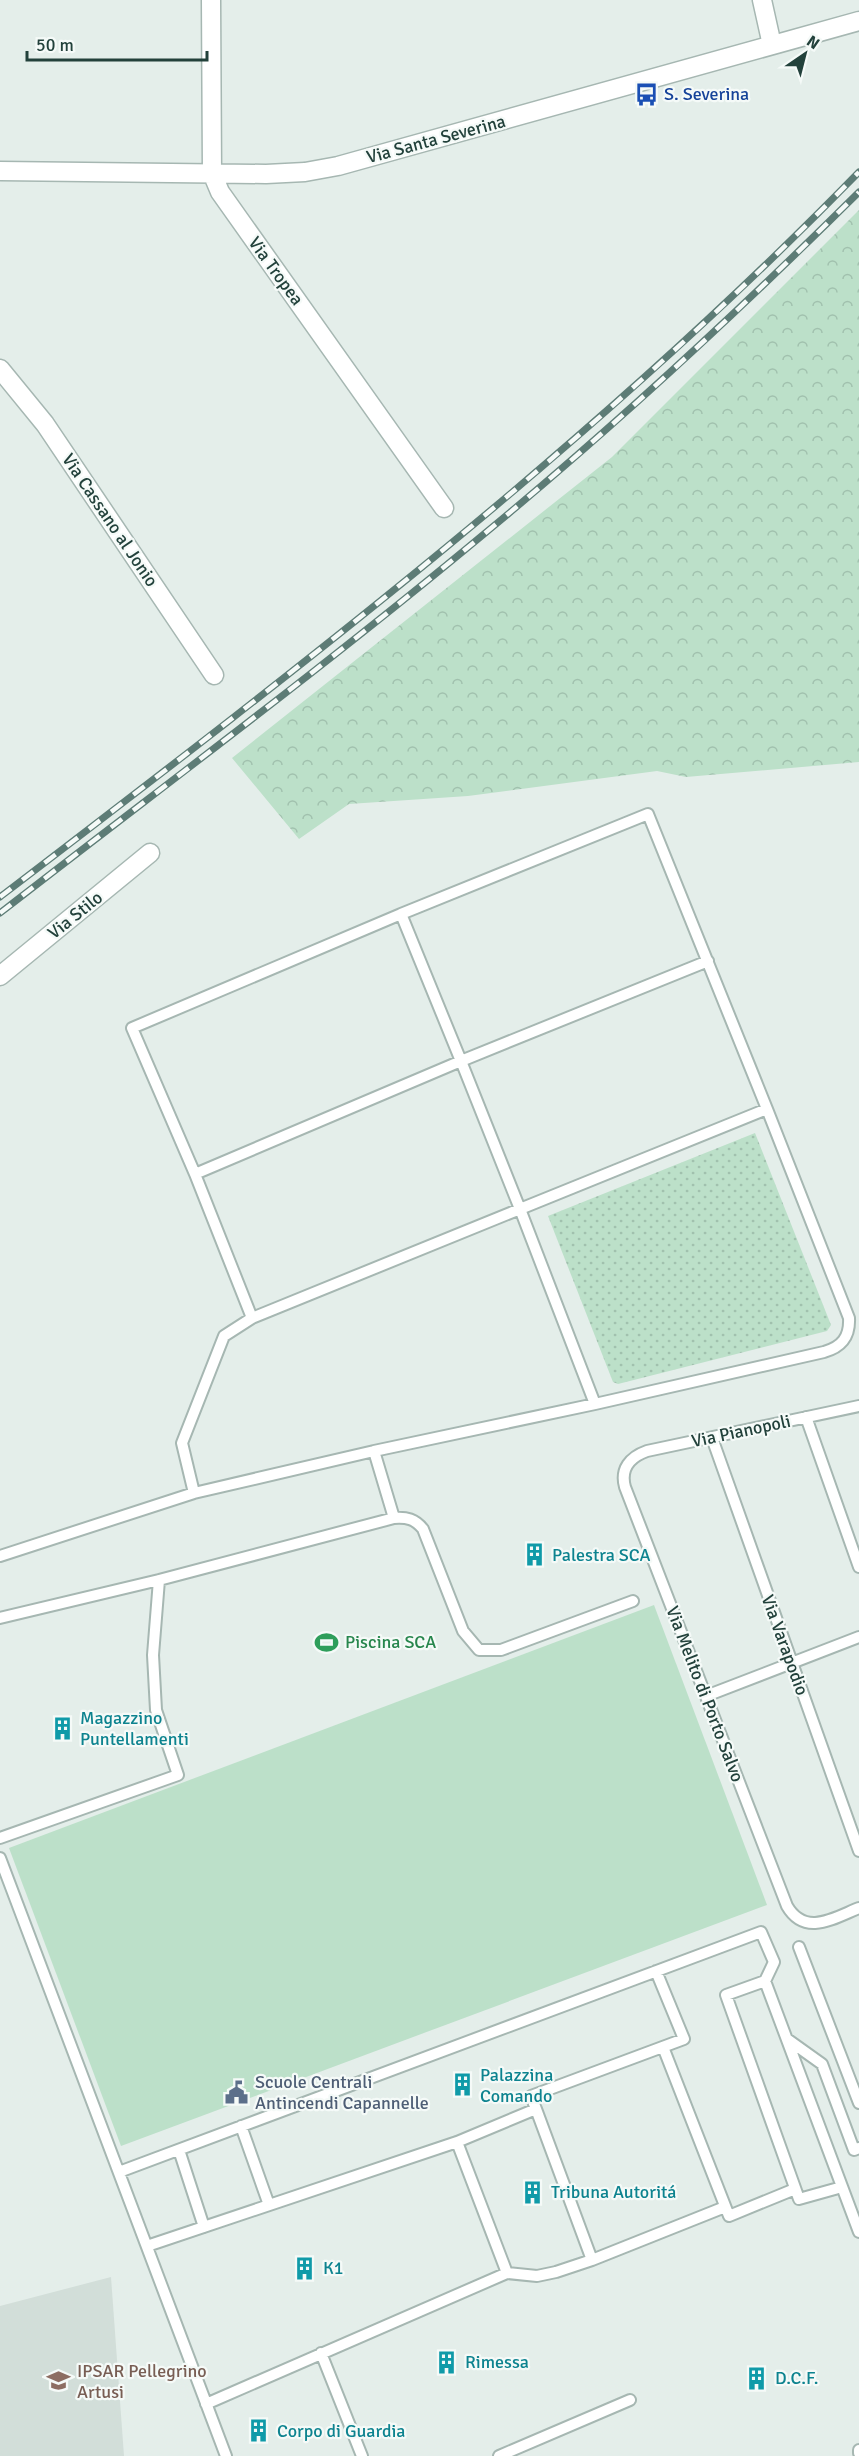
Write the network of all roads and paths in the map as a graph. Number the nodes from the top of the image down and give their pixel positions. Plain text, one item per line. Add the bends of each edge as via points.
1 (211, 0) edge
2 (762, 0) edge
3 (859, 21) edge
4 (772, 45) junction
5 (0, 171) edge
6 (212, 173) junction
7 (0, 369) edge
8 (444, 508) dead end
9 (214, 675) dead end
10 (150, 854) dead end
11 (401, 914) junction
12 (708, 961) junction
13 (0, 976) edge
14 (461, 1061) junction
15 (767, 1109) junction
16 (195, 1174) junction
17 (520, 1209) junction
18 (252, 1318) junction
19 (595, 1404) junction
20 (859, 1406) edge
21 (806, 1417) junction
22 (712, 1438) junction
23 (374, 1451) junction
24 (627, 1465) joint
25 (194, 1493) junction
26 (394, 1518) junction
27 (0, 1556) edge
28 (859, 1567) edge
29 (159, 1580) junction
30 (633, 1601) dead end
31 (0, 1618) edge
32 (859, 1637) edge
33 (791, 1663) junction
34 (706, 1696) junction
35 (0, 1838) edge
36 (859, 1851) edge
37 (0, 1858) edge
38 (859, 1908) edge
39 (799, 1947) dead end
40 (656, 1971) junction
41 (765, 1981) junction
42 (787, 2039) junction
43 (663, 2047) junction
44 (859, 2103) edge
45 (536, 2109) junction
46 (241, 2126) junction
47 (457, 2142) junction
48 (859, 2148) edge
49 (179, 2150) junction
50 (119, 2172) junction
51 (842, 2187) junction
52 (795, 2189) junction
53 (269, 2205) junction
54 (725, 2206) junction
55 (204, 2227) junction
56 (859, 2232) edge
57 (147, 2246) junction
58 (592, 2260) junction
59 (507, 2272) junction
60 (321, 2353) junction
61 (630, 2400) dead end
62 (206, 2404) junction
63 (226, 2456) edge
64 (362, 2456) edge
65 (499, 2456) edge

1 - 6 street, Via Tropea
2 - 4 street
3 - 4 street, Via Santa Severina
4 - 6 street, Via Santa Severina via 338,166 286,174
5 - 6 street, Via Santa Severina
6 - 8 street, Via Tropea via 219,192
7 - 9 street, Via Cassano al Jonio via 45,424
10 - 13 street, Via Stilo
11 - 12 lane via 648,814
11 - 14 lane
11 - 16 lane via 132,1028
12 - 14 lane
12 - 15 lane
14 - 16 lane
14 - 17 lane
15 - 17 lane
15 - 19 lane via 842,1296 849,1333 837,1347 824,1352
16 - 18 lane
17 - 18 lane
17 - 19 lane
18 - 25 lane via 224,1336 182,1443
19 - 23 lane
20 - 21 lane, Via Pianopoli
21 - 22 lane, Via Pianopoli
21 - 28 lane
22 - 24 lane, Via Pianopoli via 647,1451
22 - 33 lane, Via Varapodio
23 - 25 lane
23 - 26 lane
24 - 34 lane, Via Melito di Porto Salvo via 625,1487
25 - 27 lane
26 - 29 lane
26 - 30 lane via 412,1519 423,1529 463,1631 478,1650 501,1650
29 - 31 lane
29 - 35 lane via 153,1655 156,1710 178,1774
32 - 33 lane
33 - 34 lane
33 - 36 lane, Via Varapodio
34 - 38 lane, Via Melito di Porto Salvo via 790,1912 799,1921 818,1923
37 - 50 lane
39 - 44 lane
40 - 41 lane via 761,1932 774,1962
40 - 43 lane via 684,2039
40 - 46 lane
41 - 42 lane
41 - 52 lane via 726,1995
42 - 48 lane via 822,2064 854,2150
42 - 51 lane
43 - 45 lane via 531,2096
43 - 54 lane
45 - 47 lane
45 - 58 lane
46 - 49 lane
46 - 53 lane
47 - 53 lane
47 - 59 lane
49 - 50 lane
49 - 55 lane
50 - 57 lane
51 - 52 lane via 799,2199
51 - 56 lane
52 - 54 lane via 729,2216
53 - 55 lane
54 - 58 lane
55 - 57 lane
57 - 62 lane
58 - 59 lane via 537,2276
59 - 60 lane
60 - 62 lane
60 - 64 lane
61 - 65 lane
62 - 63 lane

